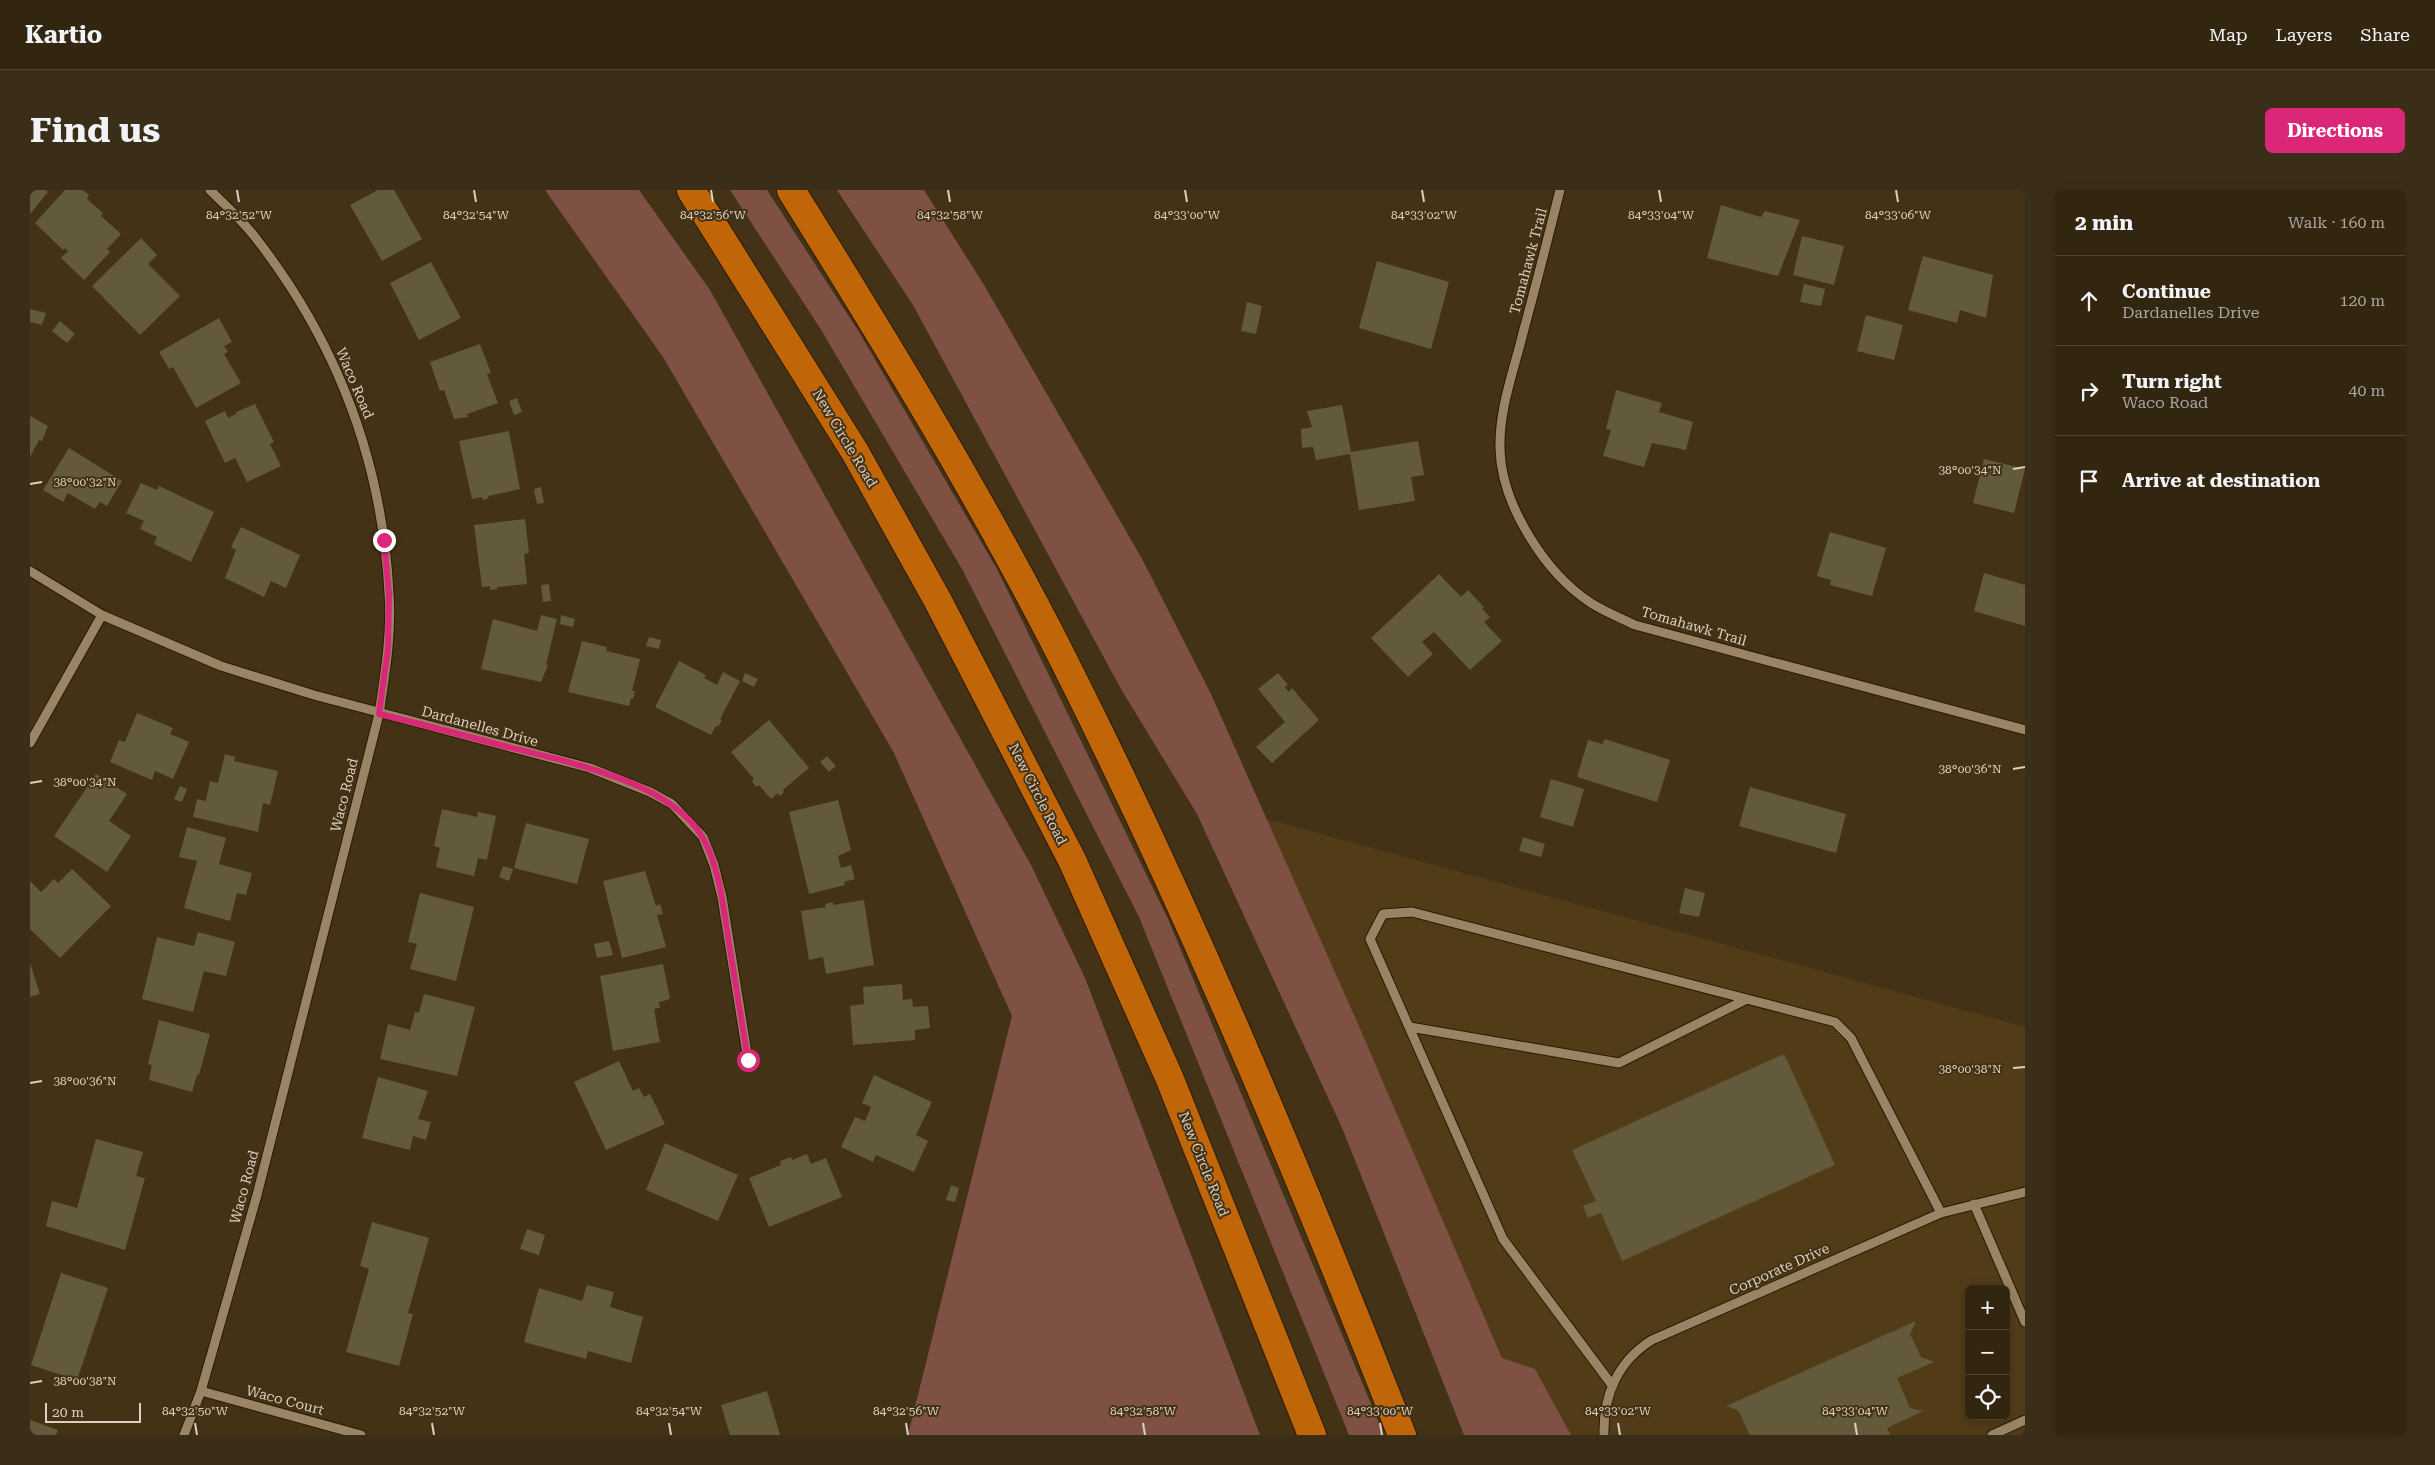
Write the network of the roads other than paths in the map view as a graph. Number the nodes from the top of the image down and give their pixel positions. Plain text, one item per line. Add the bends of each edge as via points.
1 (210, 190) edge
2 (691, 190) edge
3 (791, 190) edge
4 (1560, 190) edge
5 (30, 571) edge
6 (102, 615) junction
7 (379, 714) junction
8 (2025, 730) edge
9 (30, 744) edge
10 (1747, 999) junction
11 (1410, 1027) junction
12 (748, 1060) dead end
13 (2025, 1192) edge
14 (1974, 1204) junction
15 (1941, 1213) junction
16 (2025, 1322) edge
17 (1612, 1385) junction
18 (201, 1391) junction
19 (2025, 1420) edge
20 (184, 1435) edge
21 (361, 1435) edge
22 (1312, 1435) edge
23 (1402, 1435) edge
24 (1604, 1435) edge
25 (1992, 1435) edge

1 - 7 street, Waco Road via 254,235 304,309 332,359 368,454 384,540 389,594 388,649
2 - 22 highway, New Circle Road via 855,452 938,601 1072,860 1169,1077
3 - 23 highway via 895,357 1064,660 1198,942 1325,1241
4 - 8 street, Tomahawk Trail via 1505,403 1500,448 1507,490 1522,525 1544,557 1591,603 1635,625
5 - 6 street, Dardanelles Drive
6 - 7 street, Dardanelles Drive via 221,666
6 - 9 street
7 - 12 street, Dardanelles Drive via 590,768 650,792 672,804 688,819 703,837 714,864
7 - 18 street, Waco Road via 257,1195
10 - 11 street via 1619,1063
10 - 11 street via 1412,912 1383,914 1370,938
10 - 15 street via 1835,1022 1851,1038
11 - 17 street via 1503,1239
13 - 14 street, Corporate Drive
14 - 15 street, Corporate Drive
14 - 16 street
15 - 17 street, Corporate Drive via 1652,1340 1634,1351
17 - 24 street, Corporate Drive via 1603,1415
18 - 20 street, Waco Road
18 - 21 street, Waco Court
19 - 25 street

